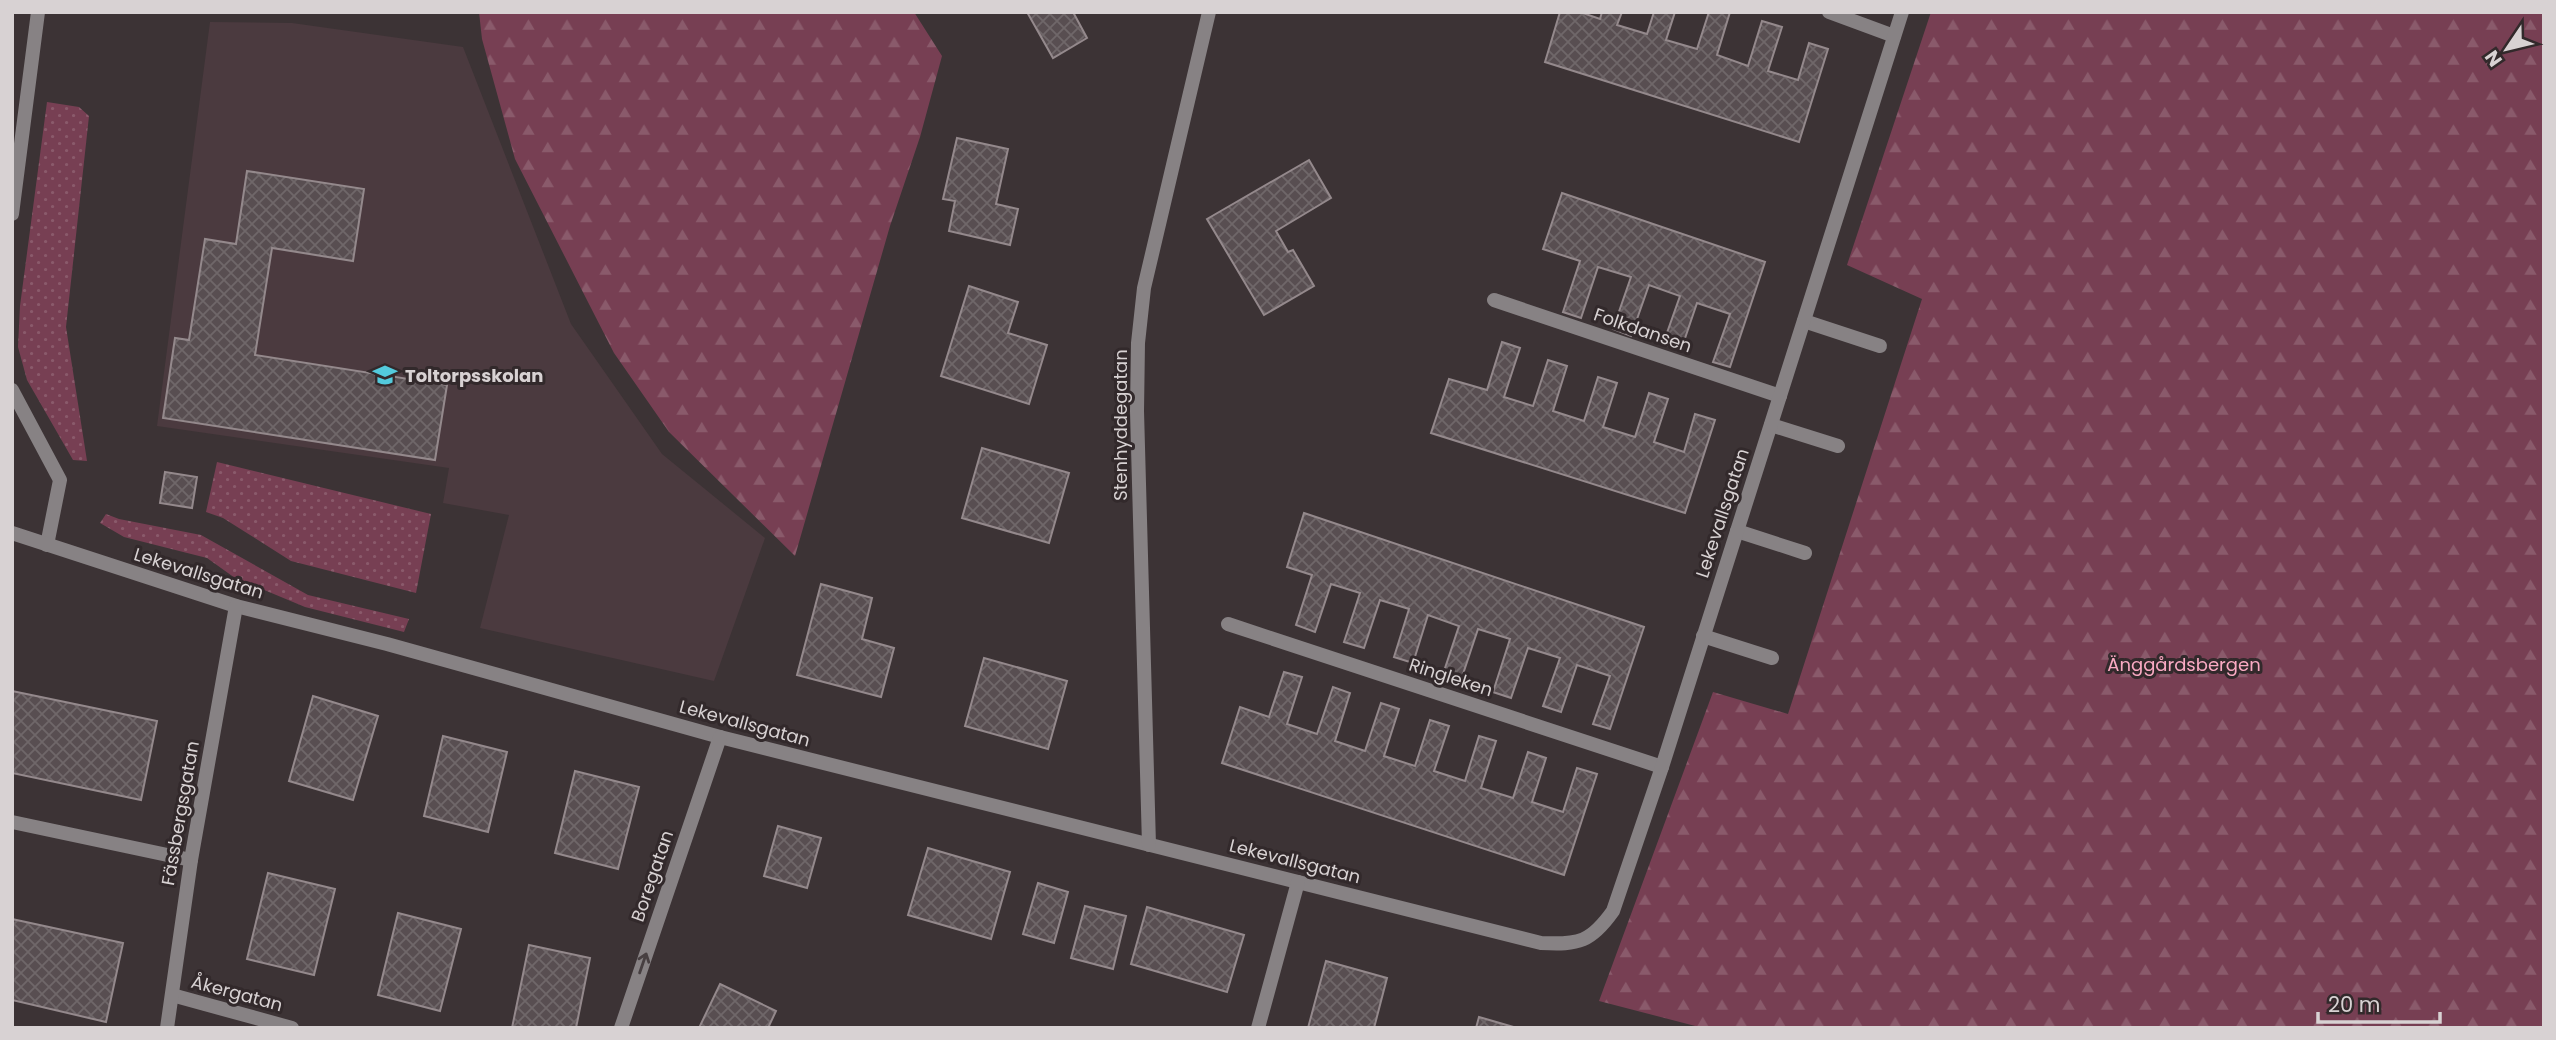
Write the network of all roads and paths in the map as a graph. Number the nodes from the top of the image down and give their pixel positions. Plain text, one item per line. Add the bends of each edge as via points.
1 (38, 12) edge
2 (1209, 12) edge
3 (1829, 12) edge
4 (1902, 12) edge
5 (1894, 36) junction
6 (12, 214) edge
7 (1494, 300) dead end
8 (1804, 321) junction
9 (1880, 346) dead end
10 (12, 390) edge
11 (1780, 396) junction
12 (1771, 425) junction
13 (1838, 446) dead end
14 (1737, 531) junction
15 (12, 533) edge
16 (47, 545) junction
17 (1805, 553) dead end
18 (236, 606) junction
19 (1228, 624) dead end
20 (1703, 636) junction
21 (1772, 658) dead end
22 (720, 737) junction
23 (1662, 767) junction
24 (12, 822) edge
25 (1149, 845) junction
26 (191, 860) junction
27 (1298, 882) junction
28 (172, 995) junction
29 (167, 1028) edge
30 (292, 1028) edge
31 (621, 1028) edge
32 (1258, 1028) edge

1 - 6 street
2 - 25 street, Stenhyddegatan via 1144,288 1138,343
3 - 5 street
4 - 5 street, Lekevallsgatan
5 - 8 street, Lekevallsgatan
7 - 11 street, Folkdansen
8 - 9 street
8 - 11 street, Lekevallsgatan
10 - 16 street via 60,480
11 - 12 street, Lekevallsgatan
12 - 13 street
12 - 14 street, Lekevallsgatan
14 - 17 street
14 - 20 street, Lekevallsgatan
15 - 16 street, Lekevallsgatan
16 - 18 street, Lekevallsgatan
18 - 22 street, Lekevallsgatan
18 - 26 street, Fässbergsgatan
19 - 23 street, Ringleken
20 - 21 street
20 - 23 street, Lekevallsgatan
22 - 25 street, Lekevallsgatan
31 -> 22 street, Boregatan
23 - 27 street, Lekevallsgatan via 1613,911 1600,929 1584,940 1541,943
24 - 26 street
25 - 27 street, Lekevallsgatan
26 - 28 street, Fässbergsgatan
27 - 32 street
28 - 29 street, Fässbergsgatan
28 - 30 street, Åkergatan

